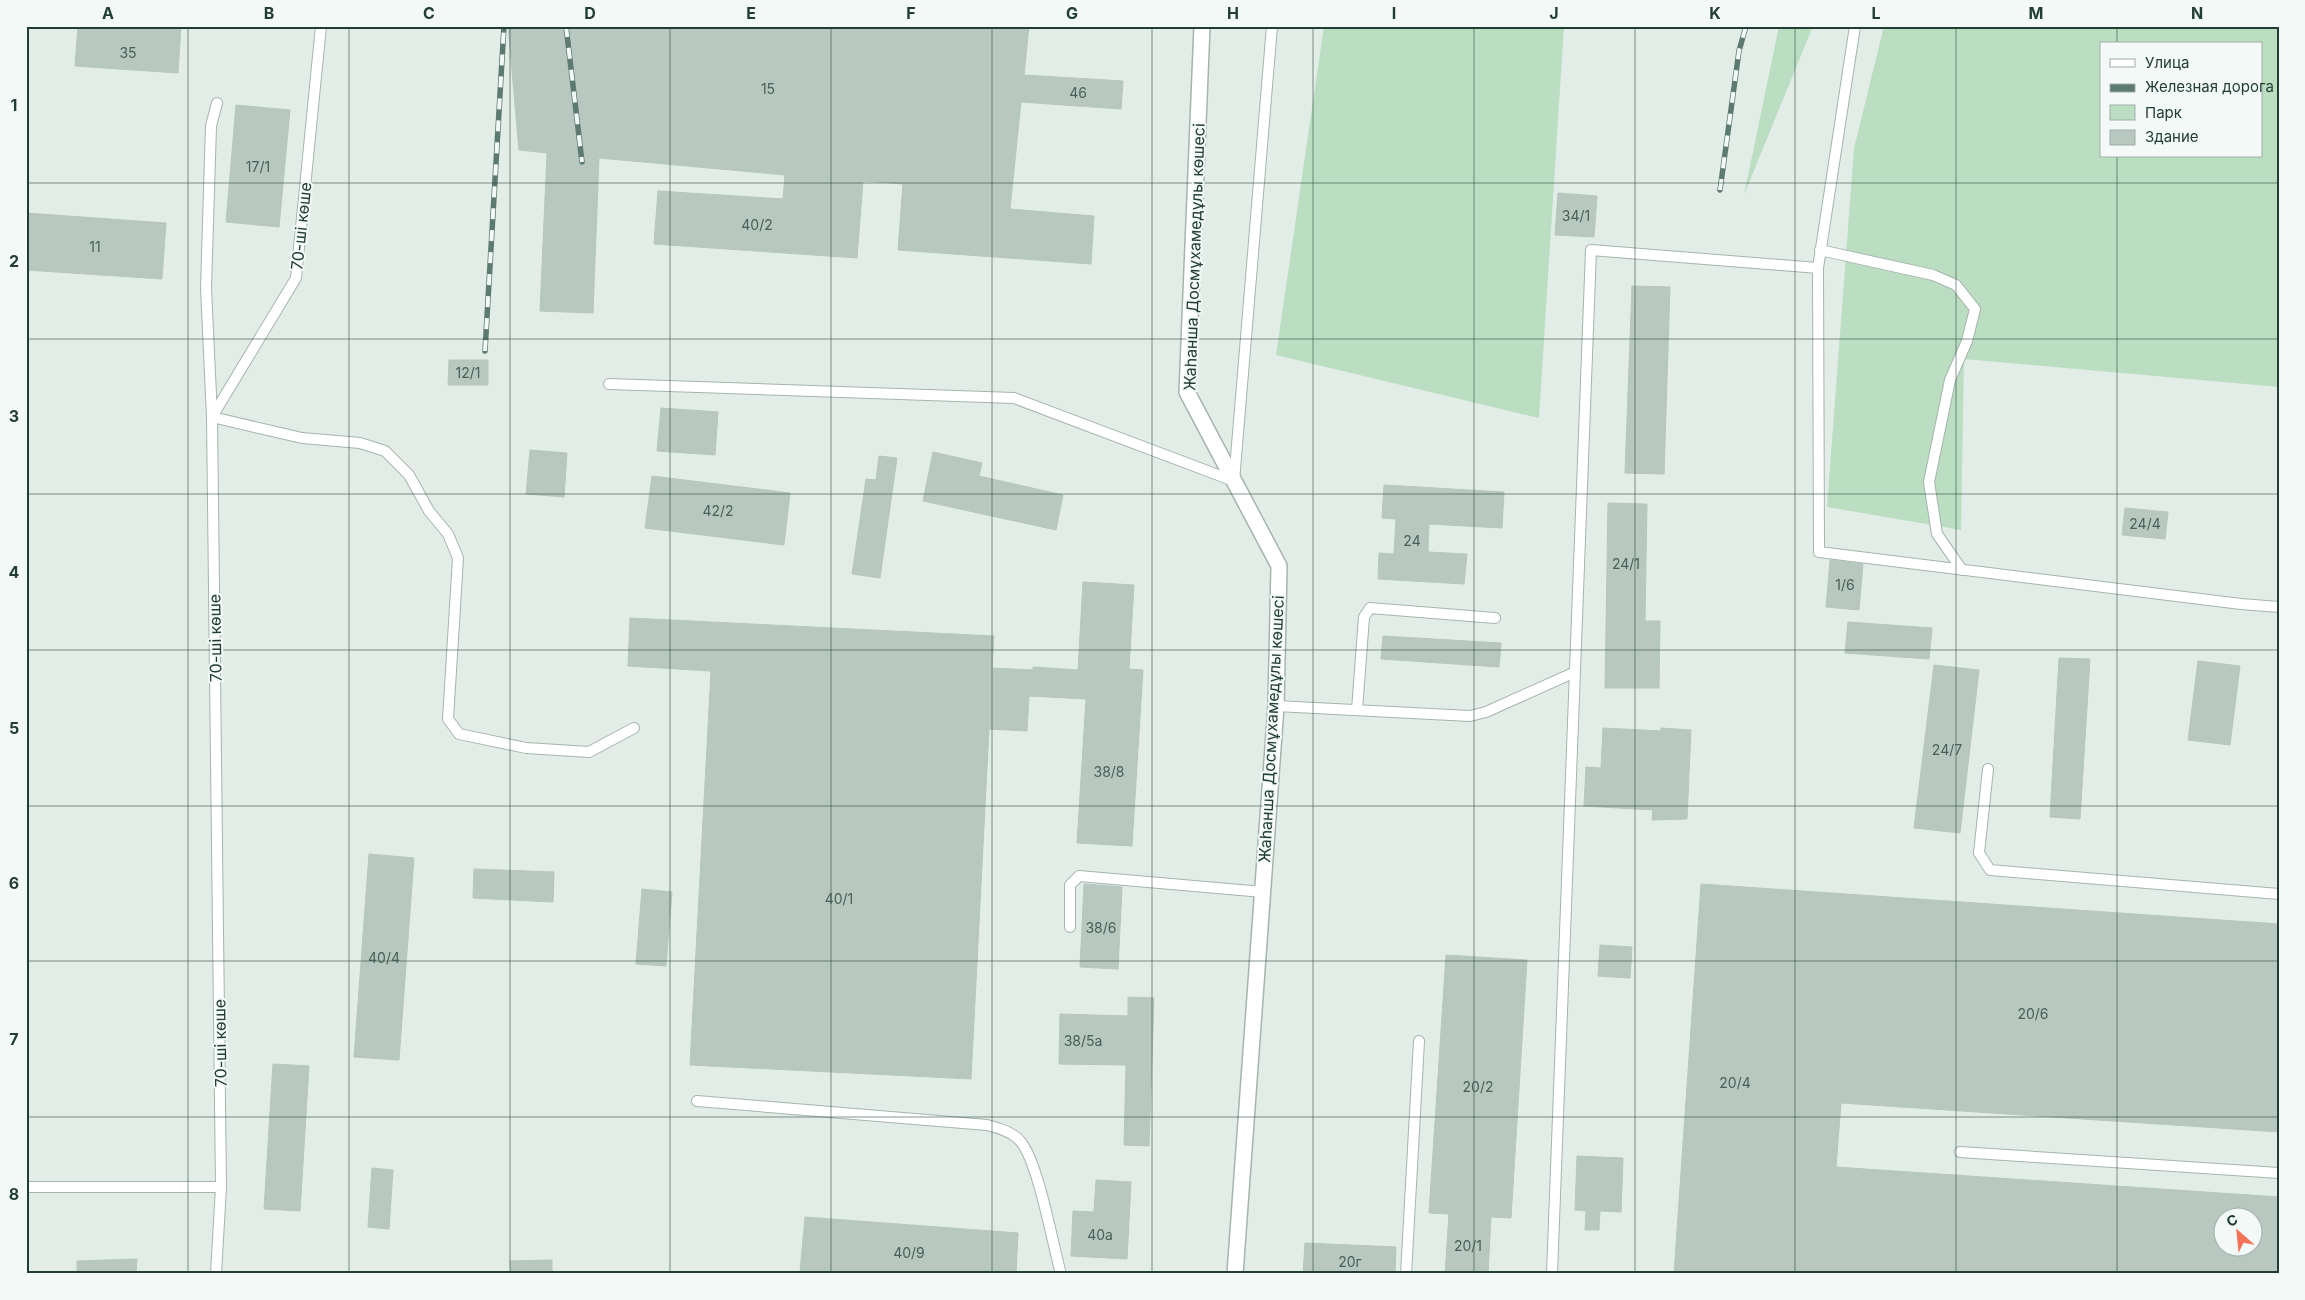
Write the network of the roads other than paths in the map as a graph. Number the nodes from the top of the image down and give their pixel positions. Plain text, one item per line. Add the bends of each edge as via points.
1 (321, 26) edge
2 (1202, 26) edge
3 (1272, 26) edge
4 (1855, 26) edge
5 (217, 103) dead end
6 (1820, 250) junction
7 (1818, 268) junction
8 (609, 384) dead end
9 (212, 417) junction
10 (1234, 481) junction
11 (1962, 570) junction
12 (2279, 607) edge
13 (1495, 618) dead end
14 (1573, 673) junction
15 (1276, 706) junction
16 (1357, 710) junction
17 (634, 728) dead end
18 (1988, 769) dead end
19 (1263, 892) junction
20 (2279, 894) edge
21 (1070, 927) dead end
22 (1419, 1041) dead end
23 (696, 1101) dead end
24 (1960, 1152) dead end
25 (2279, 1173) edge
26 (26, 1187) edge
27 (221, 1187) junction
28 (216, 1274) edge
29 (1061, 1274) edge
30 (1235, 1274) edge
31 (1406, 1274) edge
32 (1552, 1274) edge

1 - 9 lane, 70-ші көше via 296,278
2 - 10 street, Жаһанша Досмұхамедұлы көшесі via 1187,392
3 - 10 lane
4 - 6 lane
5 - 9 lane via 211,126 206,288
6 - 7 lane
6 - 11 lane via 1933,275 1956,285 1974,309 1968,341 1950,380 1929,482 1937,534
7 - 11 lane via 1818,552
7 - 14 lane via 1590,250
8 - 10 lane via 1014,398
9 - 17 lane via 302,438 360,444 386,451 408,474 429,511 448,534 458,558 448,719 459,734 526,748 589,752
9 - 27 lane, 70-ші көше
10 - 15 street, Жаһанша Досмұхамедұлы көшесі via 1279,566
11 - 12 lane
13 - 16 lane via 1370,608 1364,617
14 - 16 lane via 1470,716
14 - 32 lane
15 - 16 lane
15 - 19 street, Жаһанша Досмұхамедұлы көшесі
18 - 20 lane via 1979,853 1990,870
19 - 21 lane via 1078,876 1070,884
19 - 30 street, Жаһанша Досмұхамедұлы көшесі
22 - 31 lane
23 - 29 lane via 988,1125 1004,1130 1020,1142 1032,1162
24 - 25 lane
26 - 27 lane
27 - 28 lane, 70-ші көше

